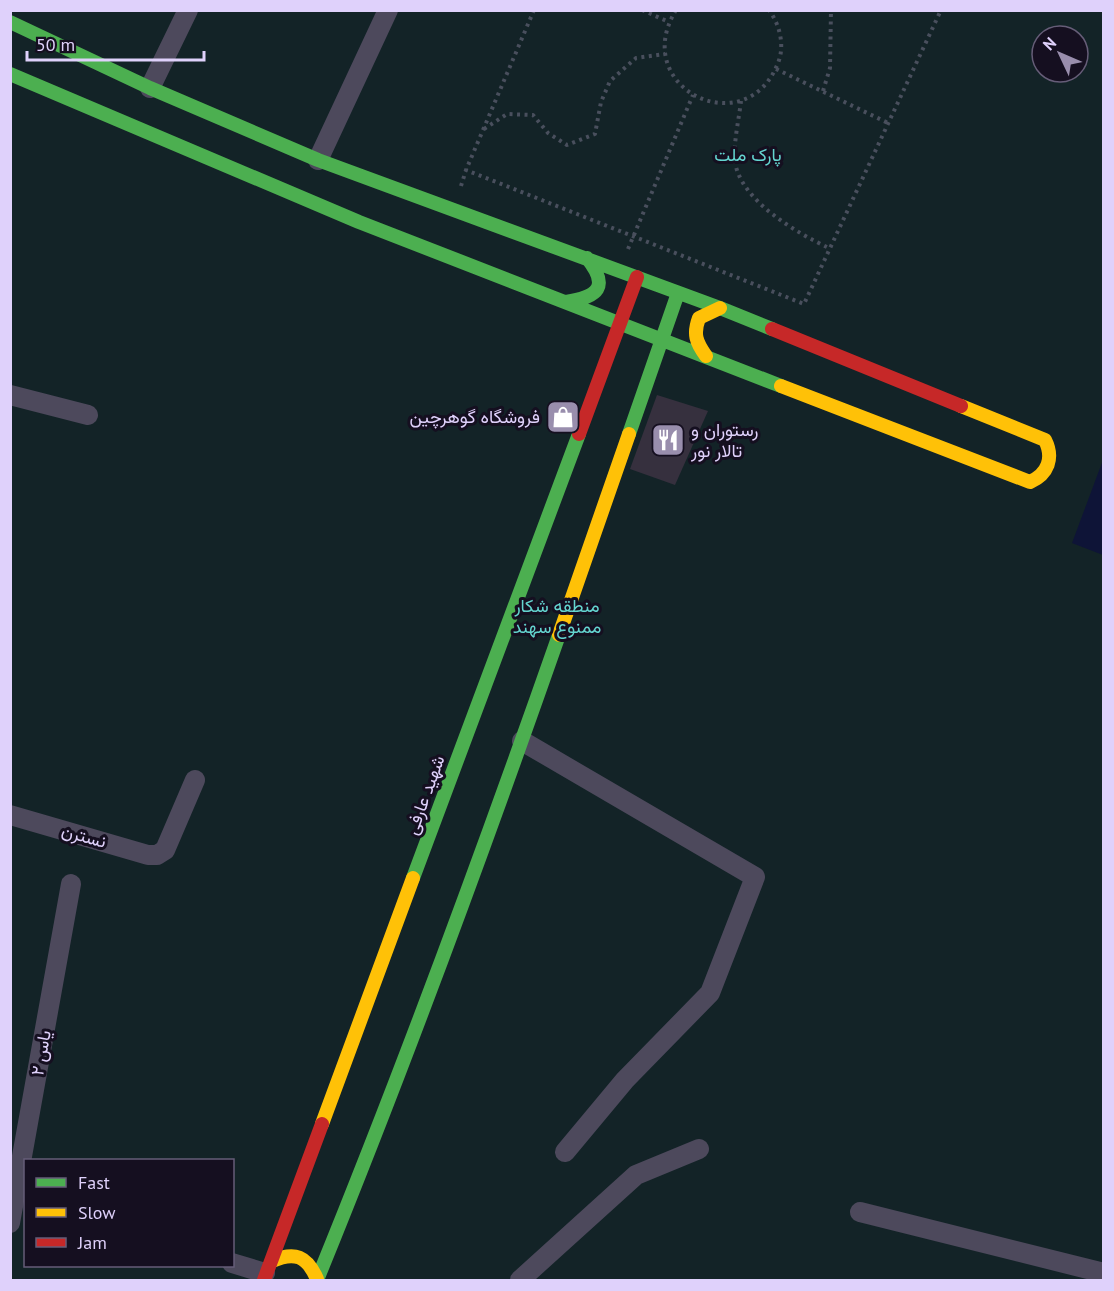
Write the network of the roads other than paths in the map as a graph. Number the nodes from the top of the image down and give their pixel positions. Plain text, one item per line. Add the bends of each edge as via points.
1 (188, 10) edge
2 (388, 10) edge
3 (10, 22) edge
4 (10, 74) edge
5 (150, 88) junction
6 (318, 160) junction
7 (587, 258) junction
8 (637, 277) junction
9 (678, 293) junction
10 (566, 302) junction
11 (720, 308) junction
12 (618, 322) junction
13 (661, 339) junction
14 (706, 356) junction
15 (10, 395) edge
16 (88, 415) dead end
17 (522, 741) junction
18 (195, 780) dead end
19 (10, 815) edge
20 (70, 884) dead end
21 (699, 1149) dead end
22 (566, 1152) dead end
23 (860, 1212) dead end
24 (10, 1223) edge
25 (234, 1264) edge
26 (267, 1272) edge
27 (1104, 1273) edge
28 (317, 1280) edge
29 (520, 1281) edge

1 - 5 street
2 - 6 street
3 - 5 street
4 - 10 street via 359,222
5 - 6 street
6 - 7 street
7 - 8 street
7 - 10 street via 601,278 599,288 592,296
8 - 9 street
8 - 12 street, شهید عارفی
9 - 11 street
9 - 13 street
10 - 12 street
11 - 14 street via 699,318 693,332
11 - 14 street via 1045,440 1050,462 1040,478 1030,482
12 - 13 street
12 - 26 street, شهید عارفی
13 - 14 street
13 - 17 street
15 - 16 street
17 - 22 street via 755,877 710,993 625,1080
17 - 28 street via 375,1138
18 - 19 street, نسترن via 165,850 157,855
20 - 24 street, یاس ۲
21 - 29 street via 636,1176
23 - 27 street
25 - 26 street
26 - 28 street via 281,1256 297,1256 310,1265

